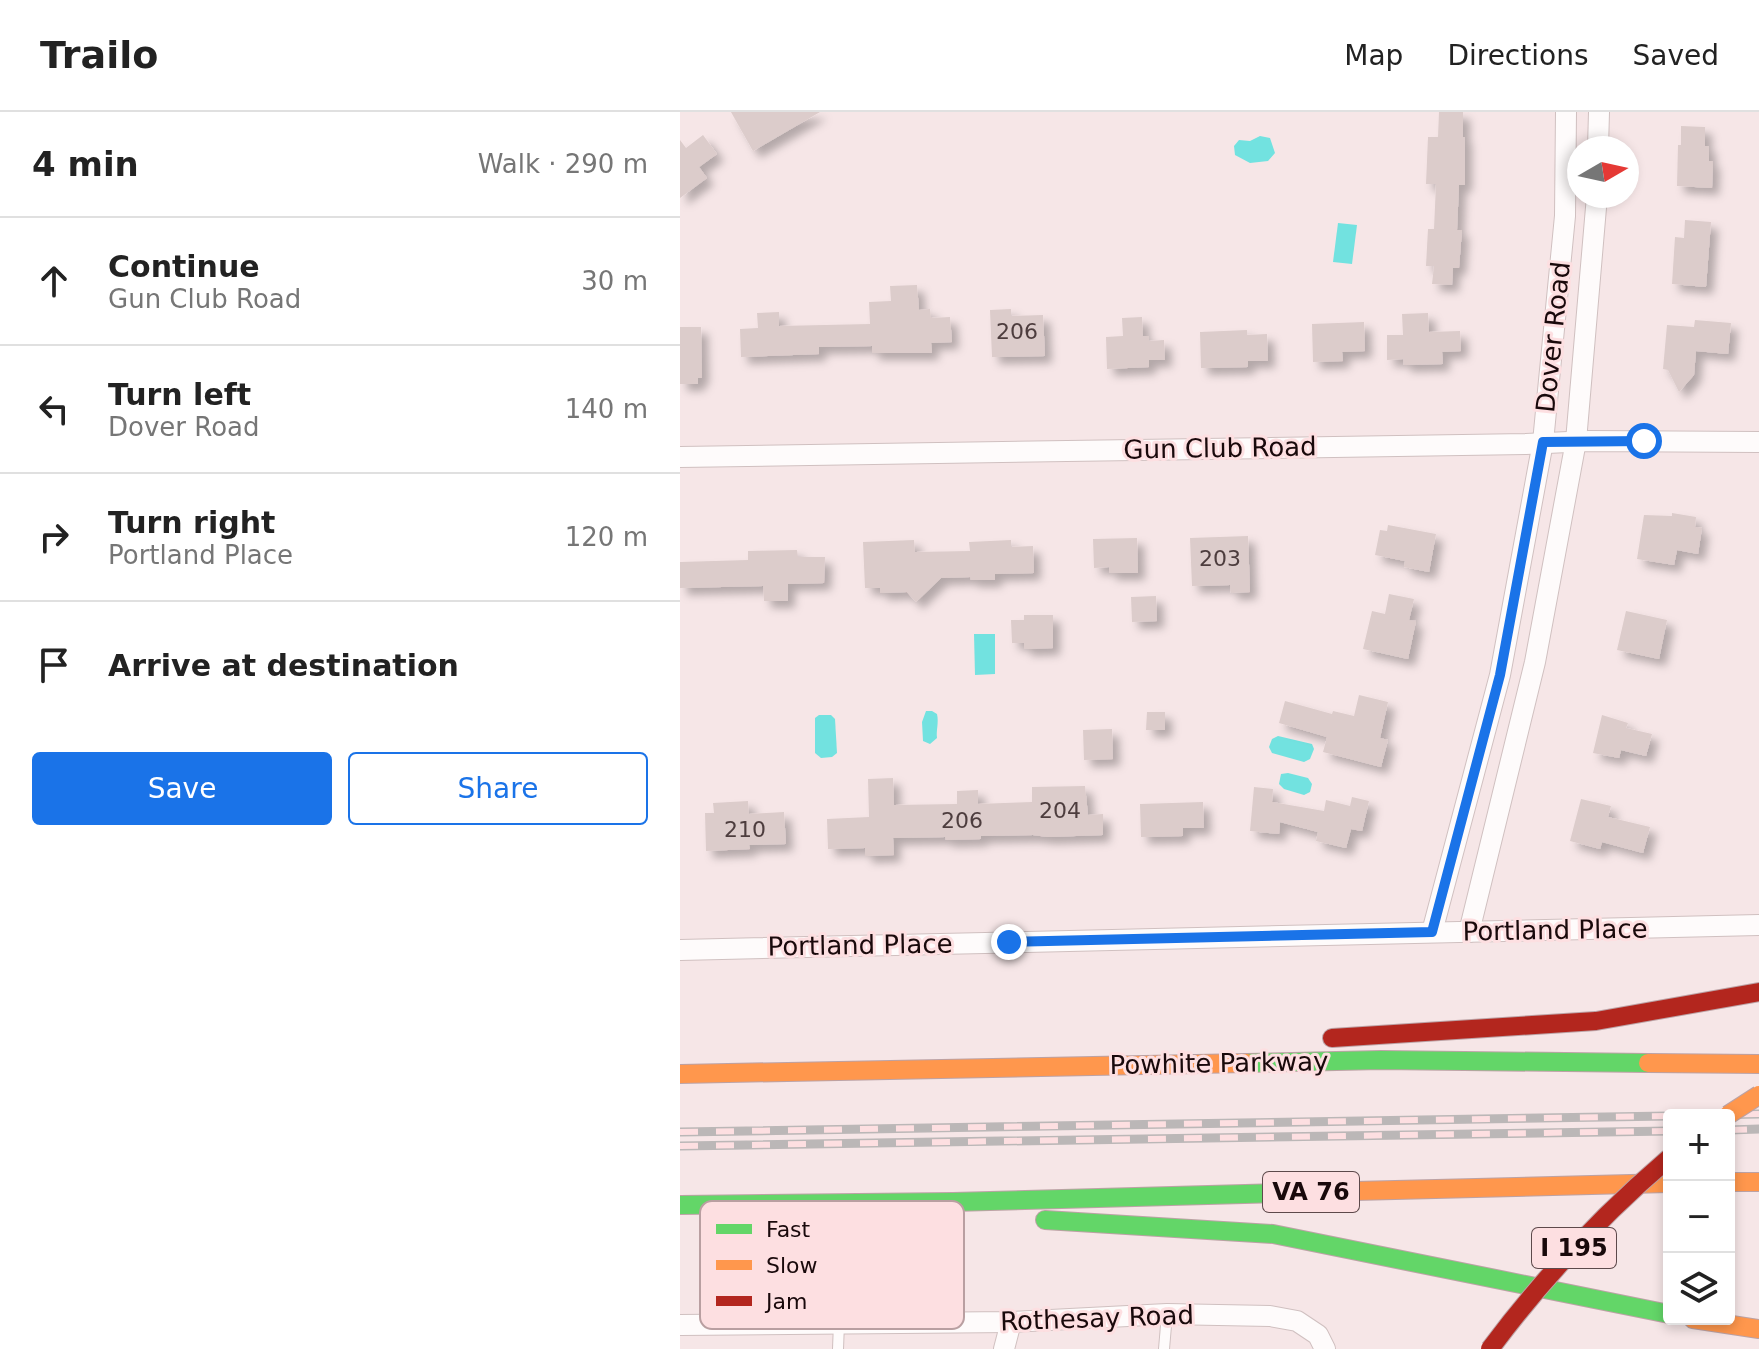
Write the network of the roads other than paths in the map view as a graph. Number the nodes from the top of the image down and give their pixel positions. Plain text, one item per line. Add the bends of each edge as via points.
1 (1566, 112) edge
2 (1599, 112) edge
3 (1598, 136) edge
4 (1596, 208) edge
5 (1576, 441) junction
6 (1543, 442) junction
7 (1759, 442) edge
8 (680, 457) edge
9 (1759, 925) edge
10 (1432, 932) junction
11 (1469, 932) junction
12 (680, 950) edge
13 (1759, 992) edge
14 (1308, 1040) dead end
15 (1235, 1045) dead end
16 (1759, 1064) edge
17 (1046, 1066) junction
18 (680, 1074) edge
19 (1759, 1095) edge
20 (1735, 1110) edge
21 (1663, 1163) edge
22 (1735, 1182) edge
23 (1759, 1182) edge
24 (1663, 1183) edge
25 (964, 1202) edge
26 (680, 1205) edge
27 (700, 1205) edge
28 (964, 1205) edge
29 (1663, 1313) edge
30 (1167, 1314) junction
31 (964, 1322) edge
32 (1011, 1322) junction
33 (680, 1325) edge
34 (700, 1325) edge
35 (1722, 1325) edge
36 (839, 1329) edge
37 (1758, 1339) edge
38 (1322, 1342) edge
39 (838, 1349) edge
40 (1004, 1349) edge
41 (1164, 1349) edge
42 (1490, 1349) edge

1 - 6 street, Dover Road via 1565,216
2 - 3 street
4 - 5 street, Dover Road
5 - 6 street, Gun Club Road
5 - 7 street, Gun Club Road
5 - 11 street, Dover Road via 1535,662
6 - 8 street, Gun Club Road
6 - 10 street, Dover Road via 1500,675
9 - 11 street, Portland Place
10 - 11 street, Portland Place
10 - 12 street, Portland Place
13 - 14 highway via 1596,1021
15 - 17 highway
16 - 17 highway, Powhite Parkway via 1381,1060
17 - 18 highway, Powhite Parkway
19 - 20 highway, bridge
21 - 42 highway, I 195, bridge via 1574,1248
22 - 23 highway
24 - 25 highway, VA 76
26 - 27 highway, VA 76
28 - 29 highway via 1023,1219 1273,1234
30 - 32 street, Rothesay Road
30 - 38 street, Rothesay Road via 1270,1316 1297,1321
30 - 41 lane
31 - 32 street, Rothesay Road
32 - 40 street
33 - 34 street, Rothesay Road
35 - 37 highway
36 - 39 lane

